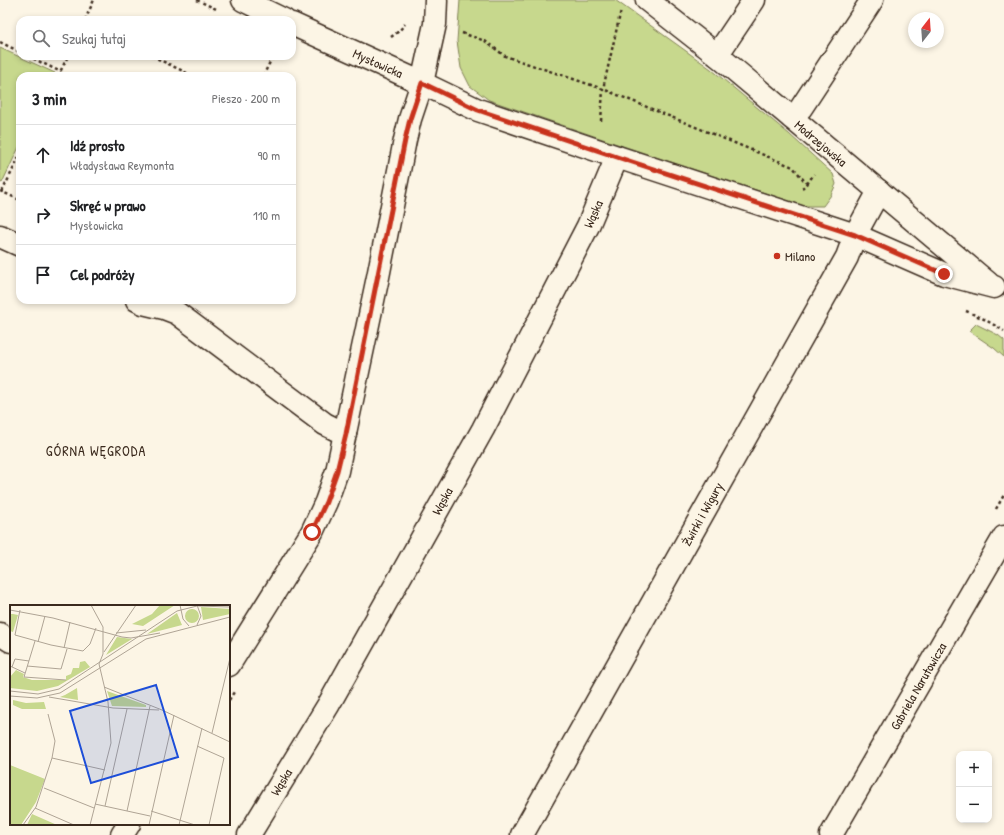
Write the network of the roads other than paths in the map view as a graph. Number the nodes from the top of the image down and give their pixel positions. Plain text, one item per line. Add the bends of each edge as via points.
1 (243, 0) edge
2 (436, 0) edge
3 (646, 0) edge
4 (754, 0) edge
5 (872, 0) edge
6 (276, 16) edge
7 (296, 26) edge
8 (717, 55) junction
9 (422, 83) junction
10 (792, 118) junction
11 (608, 154) junction
12 (878, 191) junction
13 (855, 235) junction
14 (0, 236) edge
15 (16, 243) edge
16 (999, 292) edge
17 (151, 304) edge
18 (346, 434) junction
19 (1004, 537) edge
20 (0, 634) edge
21 (10, 640) edge
22 (230, 663) edge
23 (128, 825) edge
24 (122, 835) edge
25 (249, 835) edge
26 (522, 835) edge
27 (831, 835) edge

1 - 6 street
2 - 9 street via 435,24
3 - 8 street, Modrzejowska
4 - 8 street
5 - 10 street via 802,108
7 - 9 street, Mysłowicka
8 - 10 street, Modrzejowska
9 - 11 street, Mysłowicka via 478,110
9 - 18 street via 405,140
10 - 12 street, Modrzejowska
11 - 13 street, Mysłowicka
11 - 25 street, Wąska via 588,226 483,429 329,704
12 - 13 street, Żwirki i Wigury
12 - 16 street, Modrzejowska
13 - 16 street, Mysłowicka via 944,274
13 - 26 street, Żwirki i Wigury via 847,257
14 - 15 street
17 - 18 street via 176,313 325,424
18 - 22 street via 337,471 312,532
19 - 27 street, Gabriela Narutowicza
20 - 21 street
23 - 24 street

